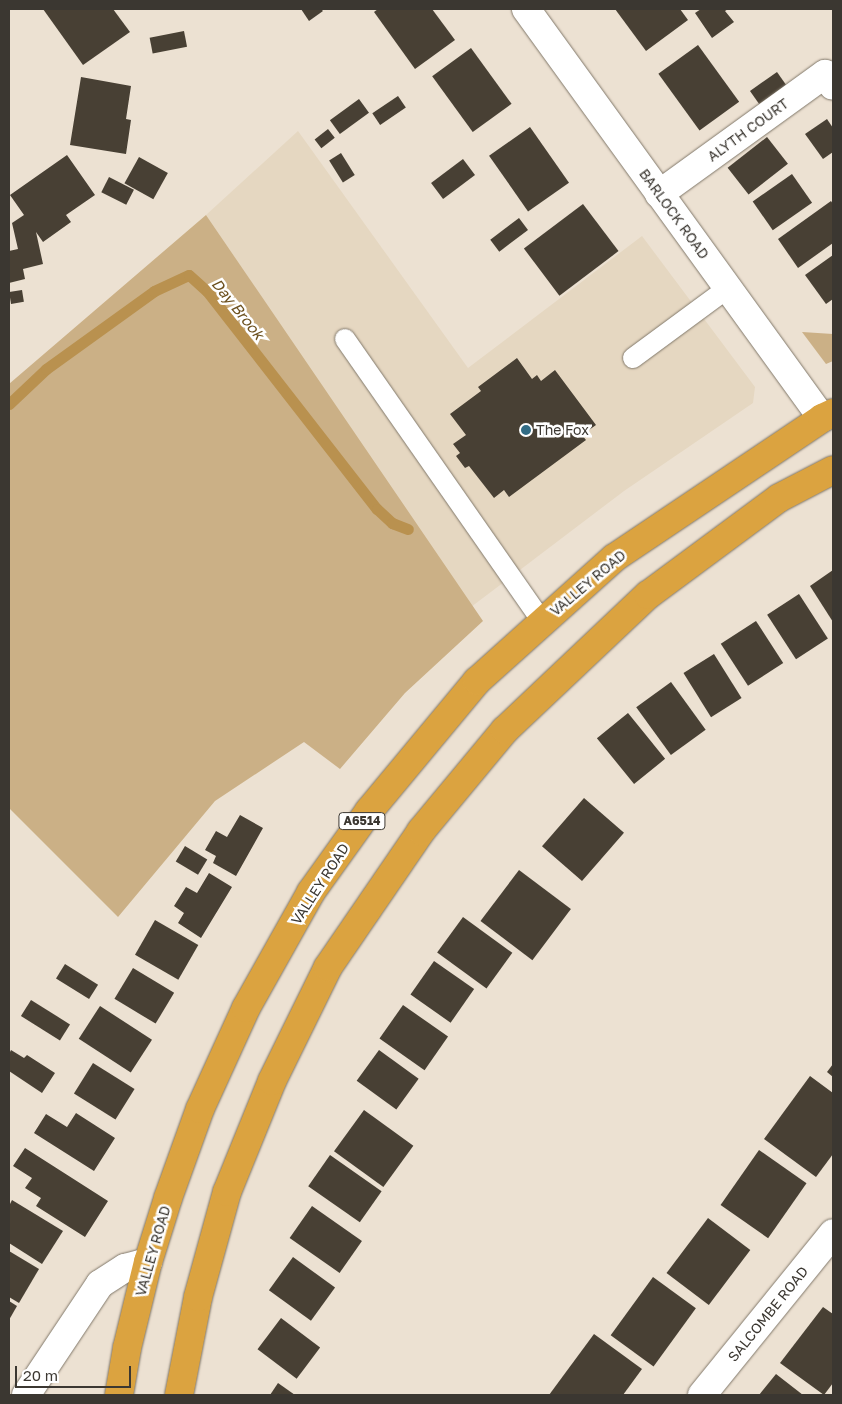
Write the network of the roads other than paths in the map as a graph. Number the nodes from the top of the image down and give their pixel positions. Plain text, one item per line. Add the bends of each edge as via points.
1 (526, 9) edge
2 (833, 86) edge
3 (660, 194) junction
4 (728, 288) junction
5 (345, 339) dead end
6 (633, 358) dead end
7 (828, 416) edge
8 (833, 470) edge
9 (542, 621) junction
10 (833, 1234) edge
11 (148, 1262) junction
12 (26, 1395) edge
13 (119, 1395) edge
14 (179, 1395) edge
15 (702, 1395) edge

1 - 3 street, BARLOCK ROAD
2 - 3 street, ALYTH COURT via 825,74
3 - 4 street, BARLOCK ROAD
4 - 6 lane
4 - 7 street, BARLOCK ROAD
5 - 9 lane
7 - 9 highway, VALLEY ROAD / A6514 via 614,558
8 - 14 highway via 779,498 648,595 506,730 421,831 328,967 272,1081 227,1192 198,1297
9 - 11 highway, VALLEY ROAD / A6514 via 477,681 417,751 311,892 246,1008 200,1109
10 - 15 street, SALCOMBE ROAD
11 - 12 street via 125,1268 100,1284
11 - 13 highway, VALLEY ROAD / A6514

